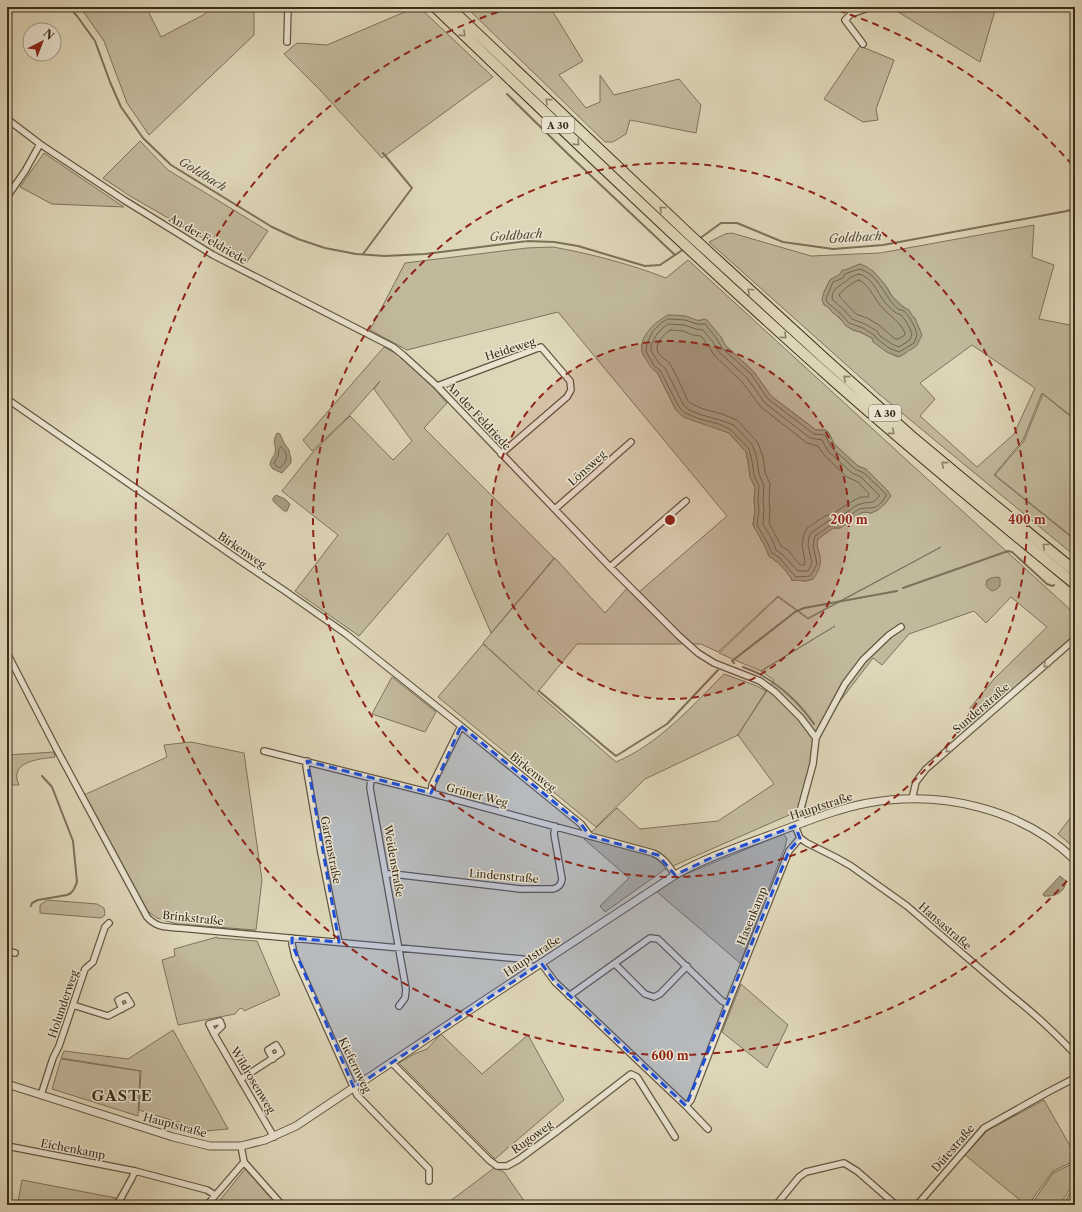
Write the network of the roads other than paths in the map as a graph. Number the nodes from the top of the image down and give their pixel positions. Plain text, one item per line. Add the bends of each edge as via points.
1 (288, 7) edge
2 (435, 7) edge
3 (449, 7) edge
4 (872, 7) edge
5 (287, 42) dead end
6 (863, 44) dead end
7 (7, 119) edge
8 (40, 144) junction
9 (7, 197) edge
10 (686, 239) junction
11 (437, 386) junction
12 (7, 399) edge
13 (632, 442) dead end
14 (501, 454) junction
15 (686, 501) dead end
16 (555, 509) junction
17 (610, 567) junction
18 (1075, 571) edge
19 (1075, 584) edge
20 (901, 627) dead end
21 (1075, 639) edge
22 (7, 653) edge
23 (461, 726) junction
24 (816, 738) junction
25 (264, 751) dead end
26 (307, 761) junction
27 (371, 778) junction
28 (431, 793) junction
29 (912, 799) junction
30 (803, 823) junction
31 (555, 826) junction
32 (795, 826) junction
33 (590, 836) junction
34 (800, 838) junction
35 (1075, 860) edge
36 (386, 874) junction
37 (675, 875) junction
38 (109, 923) dead end
39 (292, 938) junction
40 (338, 942) junction
41 (399, 947) junction
42 (7, 951) edge
43 (15, 953) dead end
44 (541, 963) junction
45 (615, 964) junction
46 (687, 966) junction
47 (534, 968) junction
48 (569, 996) junction
49 (728, 1004) junction
50 (73, 1005) junction
51 (399, 1006) dead end
52 (122, 1009) dead end
53 (214, 1034) dead end
54 (1075, 1054) edge
55 (273, 1058) dead end
56 (390, 1062) junction
57 (1075, 1078) edge
58 (240, 1079) junction
59 (7, 1084) edge
60 (354, 1088) junction
61 (41, 1095) junction
62 (686, 1106) junction
63 (708, 1129) dead end
64 (274, 1137) junction
65 (675, 1137) dead end
66 (7, 1146) edge
67 (241, 1146) junction
68 (244, 1162) junction
69 (135, 1171) junction
70 (429, 1181) dead end
71 (215, 1195) junction
72 (117, 1205) edge
73 (207, 1205) edge
74 (282, 1205) edge
75 (776, 1205) edge
76 (896, 1205) edge
77 (917, 1205) edge

1 - 5 street
2 -> 10 highway, A 30 via 628,192
10 -> 3 highway, A 30
4 - 6 street via 851,14 845,20
7 - 8 street, An der Feldriede
8 - 9 street
8 - 11 street, An der Feldriede via 213,255 393,347
18 -> 10 highway, A 30 via 910,435 702,247
10 -> 19 highway, A 30 via 694,253 885,426
11 - 14 street, An der Feldriede
11 - 14 street, Heideweg via 541,347 570,380 571,390 567,397
12 - 23 street, Birkenweg via 340,630
13 - 16 street, Lönsweg
14 - 16 street, An der Feldriede
15 - 17 street
16 - 17 street, An der Feldriede
17 - 24 street, An der Feldriede via 698,653 714,663 760,681 801,718
20 - 24 street via 863,660 845,684
21 -> 29 street, Sunderstraße via 926,770 916,782
22 - 39 street, Brinkstraße via 152,923 161,927
23 - 28 street via 432,785
23 - 33 street, Birkenweg via 581,824
24 - 30 street via 813,764 800,814
25 - 26 street, Grüner Weg
26 - 27 street, Grüner Weg
26 - 40 street, Gartenstraße via 314,814
27 - 28 street, Grüner Weg
27 - 36 street, Weidenstraße via 370,788
28 - 31 street, Grüner Weg
29 - 30 street, Hauptstraße via 868,803
29 - 35 street, Hauptstraße via 952,801 997,813 1029,827 1060,846
30 - 32 street, Hauptstraße
31 - 33 street, Grüner Weg
31 - 36 street, Lindenstraße via 554,834 562,879 562,884 558,888 520,889
32 - 34 street
32 - 37 street, Hauptstraße via 715,856
33 - 37 street, Grüner Weg via 658,855
34 - 49 street, Hasenkamp via 789,851
34 - 54 street, Hansastraße via 851,866 907,906 1029,1010
36 - 41 street, Weidenstraße
37 - 44 street, Hauptstraße
38 - 50 street, Holunderweg via 94,962 85,969
39 - 40 street, Brinkstraße
39 - 60 street, Kiefernweg via 295,957
40 - 41 street, Brinkstraße
41 - 47 street, Brinkstraße via 522,959
41 - 51 street, Weidenstraße via 406,989 405,998
42 - 43 street
44 - 47 street, Hauptstraße
44 - 48 street
45 - 46 street via 650,938 658,939
45 - 46 street via 645,994 654,997
45 - 48 street
46 - 49 street
47 - 56 street, Hauptstraße
48 - 62 street
49 - 62 street, Hasenkamp via 691,1100
50 - 52 street via 108,1016
50 - 61 street, Holunderweg
53 - 58 street, Wildrosenweg
55 - 58 street
56 - 60 street, Hauptstraße
56 - 65 street, Rugoweg via 497,1166 507,1166 518,1160 631,1074 637,1077
57 - 77 street, Dütestraße via 984,1128
58 - 64 street, Wildrosenweg
59 - 61 street, Hauptstraße
60 - 64 street, Hauptstraße via 296,1126
60 - 70 street, Kiefernweg via 361,1100 429,1169
61 - 67 street, Hauptstraße via 173,1137 210,1146
62 - 63 street
64 - 67 street, Hauptstraße
66 - 69 street, Eichenkamp
67 - 68 street
68 - 71 street
68 - 74 street
69 - 71 street, Eichenkamp via 207,1190
69 - 72 street
71 - 73 street
75 - 76 street via 806,1172 844,1163

